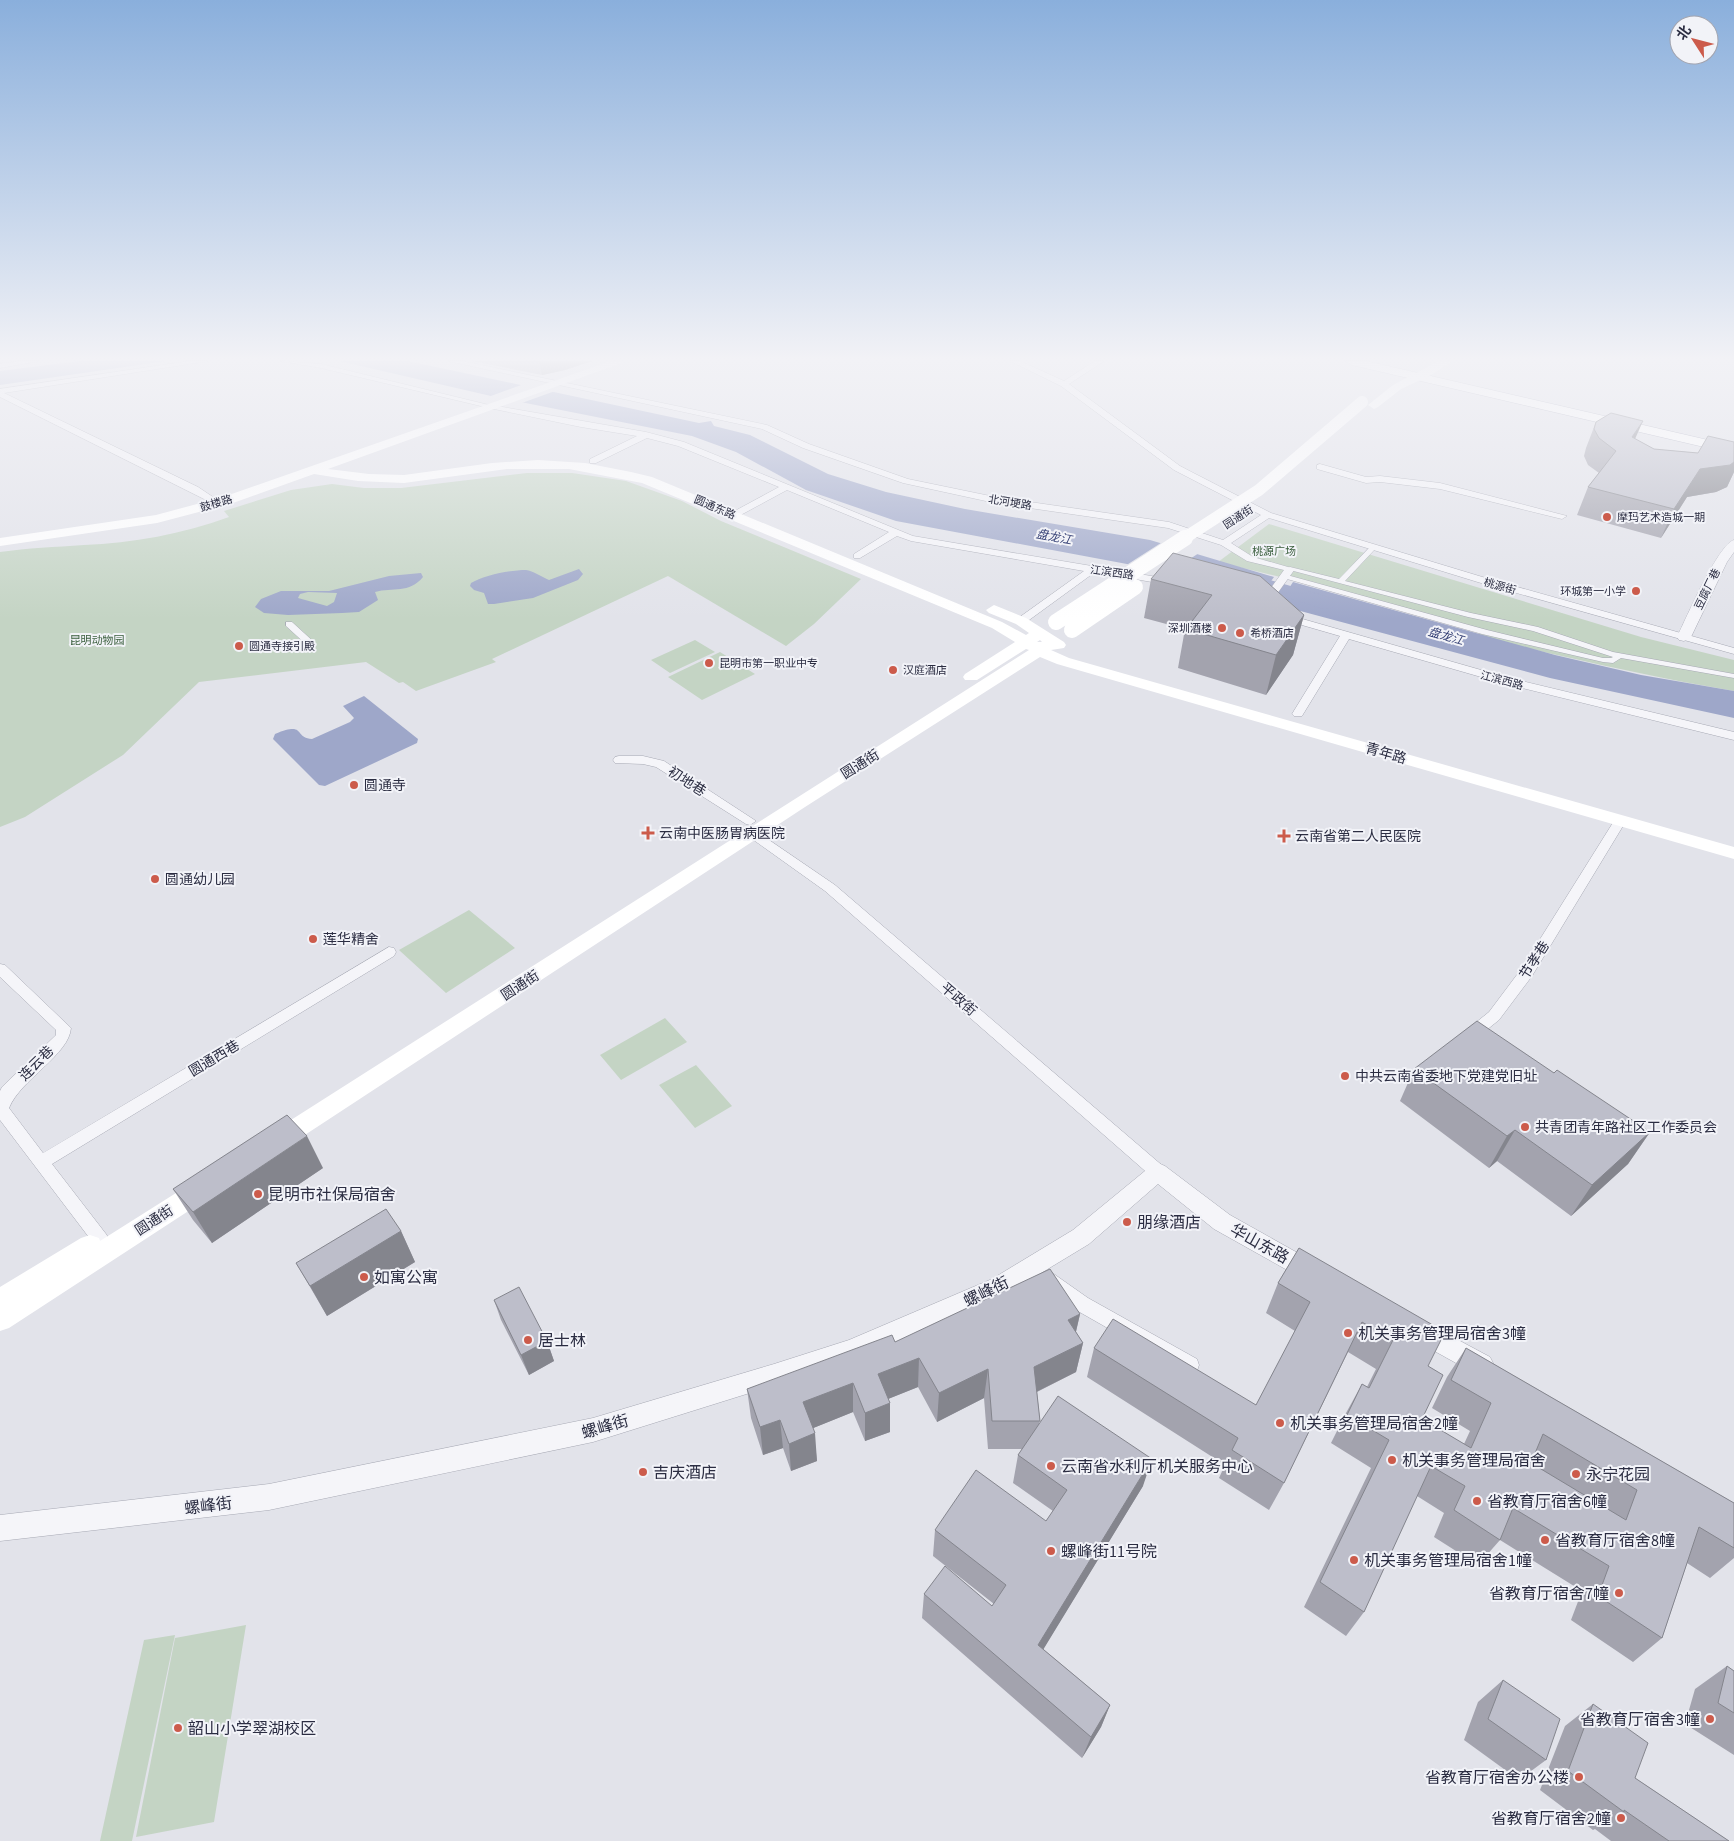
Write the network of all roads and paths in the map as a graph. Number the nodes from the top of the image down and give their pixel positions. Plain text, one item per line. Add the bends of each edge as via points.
1 (110, 447) edge
2 (372, 447) edge
3 (377, 447) edge
4 (622, 447) edge
5 (684, 447) edge
6 (809, 447) edge
7 (1149, 447) edge
8 (1314, 447) edge
9 (1322, 447) edge
10 (1722, 447) edge
11 (1734, 450) edge
12 (593, 461) junction
13 (328, 465) junction
14 (1320, 467) dead end
15 (312, 468) junction
16 (786, 488) junction
17 (210, 499) junction
18 (740, 512) junction
19 (1268, 515) junction
20 (1562, 516) dead end
21 (898, 531) junction
22 (0, 536) edge
23 (0, 542) edge
24 (1224, 543) junction
25 (1734, 544) edge
26 (1373, 547) junction
27 (858, 556) junction
28 (1093, 569) junction
29 (1286, 575) junction
30 (1342, 581) junction
31 (1178, 584) edge
32 (1259, 607) joint
33 (1021, 621) junction
34 (290, 624) dead end
35 (1345, 636) junction
36 (1684, 637) junction
37 (1039, 642) junction
38 (312, 645) dead end
39 (1734, 651) edge
40 (1620, 655) junction
41 (1734, 676) edge
42 (1298, 714) junction
43 (1734, 736) edge
44 (619, 760) dead end
45 (1620, 820) junction
46 (751, 827) junction
47 (1734, 838) edge
48 (1734, 853) edge
49 (389, 952) dead end
50 (0, 969) edge
51 (1457, 1046) edge
52 (256, 1147) edge
53 (40, 1163) junction
54 (1158, 1172) junction
55 (214, 1174) edge
56 (104, 1245) junction
57 (1033, 1265) junction
58 (1331, 1282) edge
59 (0, 1301) edge
60 (0, 1319) edge
61 (1403, 1321) edge
62 (1190, 1364) edge
63 (1501, 1376) edge
64 (0, 1528) edge

1 - 17 street
2 - 15 main road, 鼓楼路
3 - 13 main road, 鼓楼路
4 - 12 street
5 - 16 street, 江滨西路 via 717,457
6 - 24 street, 北河埂路 via 906,481 995,500 1169,525
7 - 19 street, 桃源街 via 1177,468
8 - 37 main road, 园通街, bridge via 1259,490 1056,622
9 - 37 main road, 园通街, bridge via 1270,496 1072,630
10 - 11 main road
12 - 13 main road, 圆通东路 via 526,459 388,473
12 - 18 main road, 圆通东路 via 654,474
13 - 15 main road, 圆通东路
14 - 20 street via 1366,480 1440,486
15 - 17 main road, 鼓楼路
15 - 18 main road, 圆通东路 via 375,479 522,464 588,466 647,480
15 - 23 main road, 鼓楼路 via 228,500 157,519
16 - 18 street
16 - 21 street, 江滨西路
17 - 22 main road, 鼓楼路 via 121,519
18 - 27 main road, 圆通东路
18 - 37 main road, 圆通东路
19 - 24 street
19 - 26 street, 桃源街
21 - 27 street
21 - 28 street, 江滨西路 via 910,538
24 - 29 street, 北河埂路
25 - 36 street, 豆腐厂巷 via 1721,561
26 - 30 street
26 - 36 street, 桃源街
27 - 33 main road, 圆通东路
28 - 31 street, 江滨西路
28 - 33 street
29 - 30 street
29 - 32 street
29 - 40 street via 1543,647 1603,660 1613,661
30 - 40 street via 1535,629
32 - 35 street, 江滨西路
33 - 37 main road, 圆通东路
34 - 38 street
35 - 42 street
35 - 43 street, 江滨西路 via 1506,681
36 - 39 street, 桃源街
37 - 42 main road, 青年路
37 - 45 main road, 青年路 via 1063,661
37 - 46 main road, 圆通街
40 - 41 street
42 - 47 main road, 青年路
44 - 46 street, 初地巷 via 660,764
45 - 48 main road, 青年路
45 - 51 street, 节孝巷 via 1527,972 1494,1016
46 - 52 main road, 圆通街
46 - 54 street, 平政街 via 830,888
49 - 53 street, 圆通西巷
50 - 53 street, 连云巷 via 64,1028 62,1037 8,1092 1,1108
53 - 56 street, 连云巷
54 - 57 street, 螺峰街 via 1081,1237
54 - 58 street, 华山东路 via 1222,1222
55 - 56 main road, 圆通街
56 - 59 main road, 圆通街
56 - 60 main road, 圆通街
57 - 62 street via 1082,1304
57 - 64 street, 螺峰街 via 986,1293 852,1350 593,1430 268,1497
61 - 63 street

